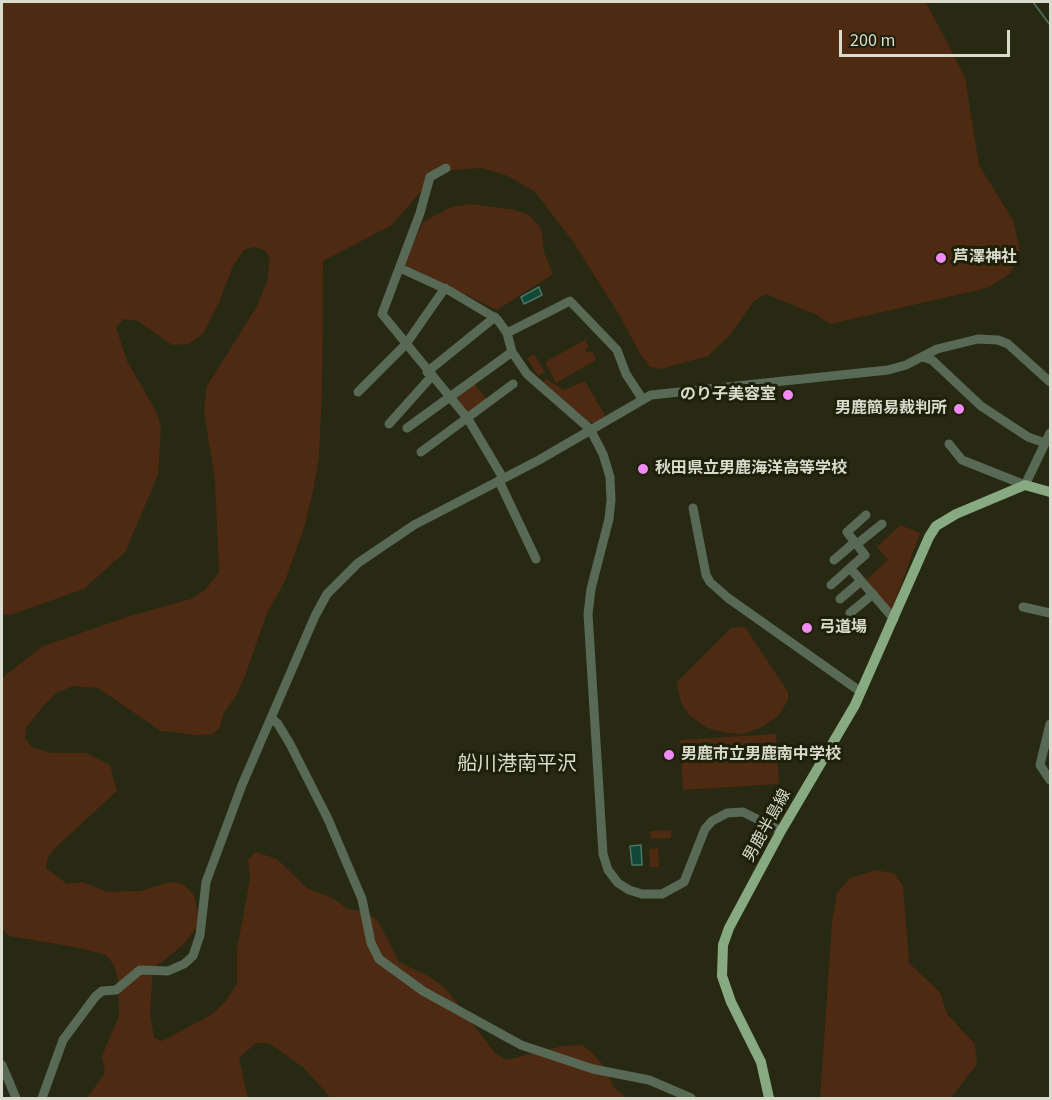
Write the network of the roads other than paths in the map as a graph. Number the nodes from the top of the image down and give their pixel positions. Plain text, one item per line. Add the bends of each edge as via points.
1 (446, 168) dead end
2 (400, 268) junction
3 (445, 288) junction
4 (495, 317) junction
5 (507, 333) junction
6 (406, 344) junction
7 (512, 352) junction
8 (923, 357) junction
9 (429, 374) junction
10 (1050, 382) edge
11 (513, 384) dead end
12 (358, 392) dead end
13 (448, 397) junction
14 (643, 400) junction
15 (468, 419) junction
16 (389, 424) dead end
17 (407, 428) dead end
18 (590, 429) junction
19 (1050, 433) edge
20 (1045, 443) junction
21 (949, 444) dead end
22 (421, 452) dead end
23 (501, 479) junction
24 (1026, 485) junction
25 (1050, 492) edge
26 (693, 508) dead end
27 (866, 515) dead end
28 (882, 524) dead end
29 (856, 544) junction
30 (536, 559) dead end
31 (834, 560) dead end
32 (850, 567) junction
33 (861, 581) junction
34 (831, 585) dead end
35 (873, 594) junction
36 (840, 599) dead end
37 (1023, 607) dead end
38 (850, 613) dead end
39 (1050, 614) edge
40 (894, 619) junction
41 (861, 692) junction
42 (271, 718) junction
43 (1050, 724) edge
44 (1050, 780) edge
45 (781, 831) junction
46 (2, 1065) edge
47 (16, 1098) edge
48 (42, 1098) edge
49 (691, 1098) edge
50 (769, 1098) edge

1 - 2 street via 430,177
2 - 3 street
2 - 6 street via 382,314
3 - 4 street
3 - 6 street
4 - 5 street
4 - 9 street
5 - 7 street
5 - 14 street via 570,301 617,350 626,374
6 - 9 street
6 - 12 street
7 - 13 street
7 - 18 street via 527,374
8 - 10 street via 965,341 998,340
8 - 14 street via 888,370 692,389 651,395
8 - 20 street via 932,360 981,406 1028,437
9 - 13 street
9 - 16 street
11 - 15 street
13 - 15 street
13 - 17 street
14 - 18 street
15 - 22 street
15 - 23 street
18 - 23 street
18 - 45 street via 610,477 611,500 588,614 603,854 608,870 629,890 662,894 684,882 705,829 727,813 742,812
19 - 20 street
20 - 24 street
21 - 24 street via 962,460
23 - 30 street
23 - 42 street via 414,525 358,563 336,584 315,616
24 - 25 main road
24 - 40 main road, 男鹿半島線 via 936,526
26 - 41 street via 710,582
27 - 29 street via 847,532
28 - 29 street
29 - 31 street
29 - 32 street via 865,555
32 - 33 street
32 - 34 street
33 - 35 street
33 - 36 street
35 - 38 street
35 - 40 street
37 - 39 street
40 - 41 main road, 男鹿半島線
41 - 45 main road, 男鹿半島線
42 - 48 street via 221,836 206,882 200,935 193,956 168,971 140,970 116,990 102,991 95,997 63,1040
42 - 49 street via 290,744 328,819 358,891 379,959 423,991 522,1045 592,1069 649,1080
43 - 44 street via 1040,765
45 - 50 main road, 男鹿半島線 via 729,928 721,960 726,991 761,1062
46 - 47 street

